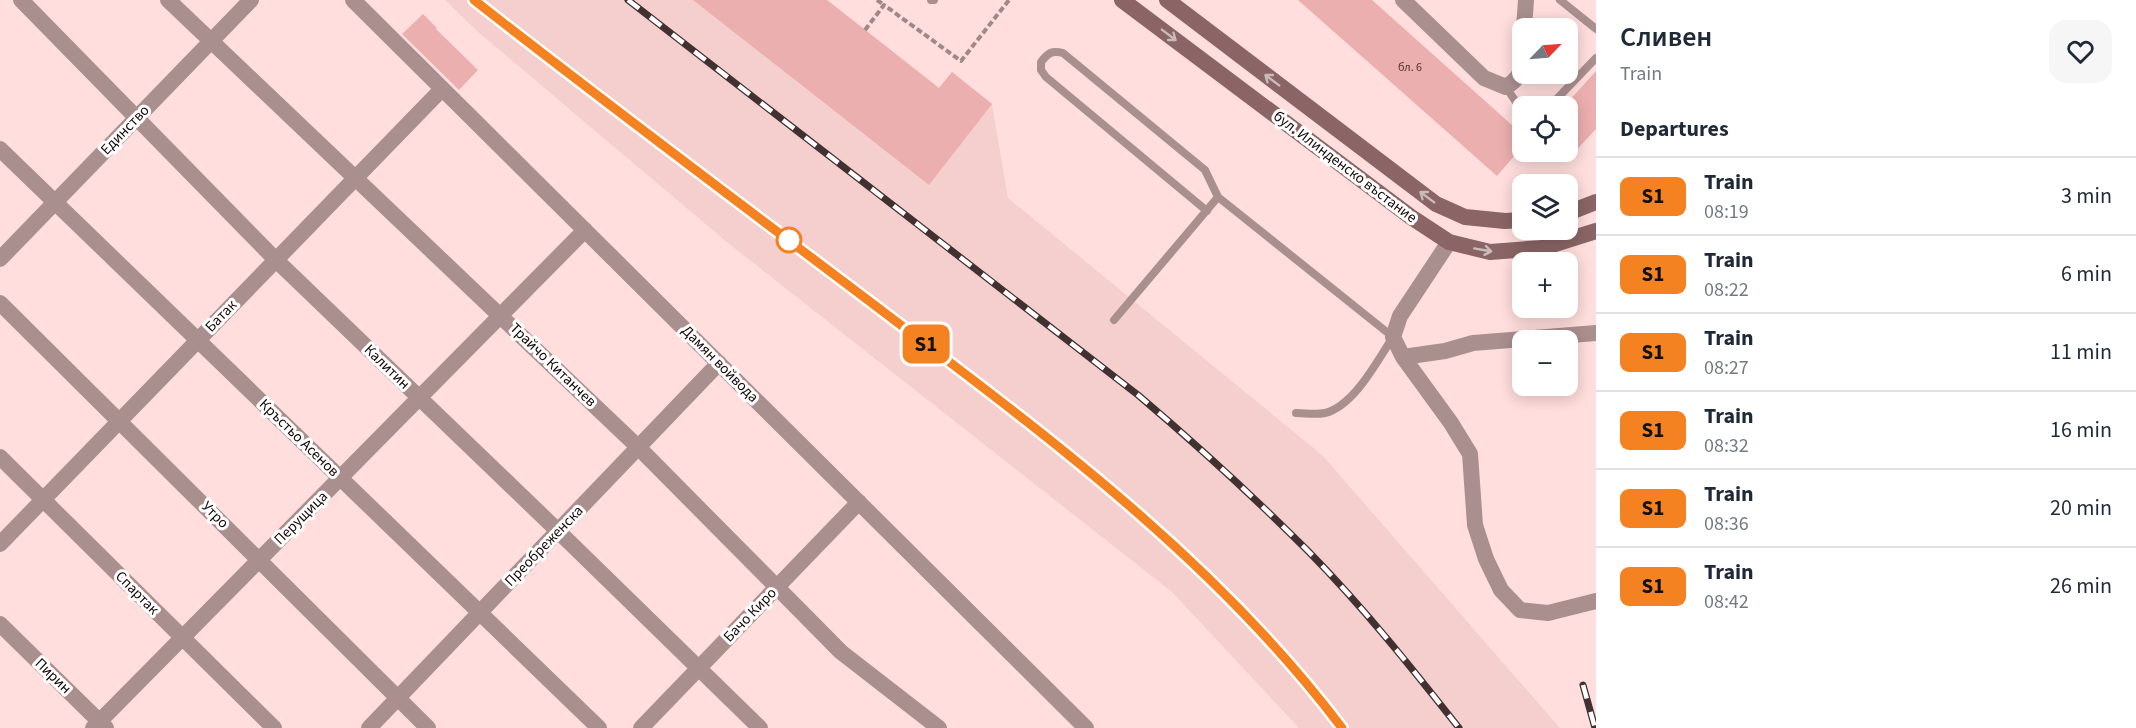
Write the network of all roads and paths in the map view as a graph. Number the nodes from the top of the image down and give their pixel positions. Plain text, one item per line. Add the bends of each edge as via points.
1 (21, 0) edge
2 (168, 0) edge
3 (251, 0) edge
4 (353, 0) edge
5 (878, 0) edge
6 (1009, 0) edge
7 (1122, 0) edge
8 (1167, 0) edge
9 (1403, 0) edge
10 (1526, 0) edge
11 (1560, 0) edge
12 (884, 5) junction
13 (1525, 18) edge
14 (1596, 29) edge
15 (865, 30) dead end
16 (211, 41) junction
17 (1596, 58) edge
18 (1512, 83) edge
19 (1506, 87) junction
20 (442, 89) junction
21 (1512, 96) edge
22 (1560, 96) edge
23 (136, 118) junction
24 (0, 149) edge
25 (356, 178) junction
26 (1218, 197) junction
27 (55, 202) junction
28 (1596, 202) edge
29 (1578, 209) edge
30 (1207, 211) junction
31 (1512, 221) edge
32 (585, 230) junction
33 (1596, 231) edge
34 (1449, 242) junction
35 (0, 259) edge
36 (276, 260) junction
37 (0, 303) edge
38 (501, 315) junction
39 (1114, 320) dead end
40 (1596, 333) edge
41 (1393, 337) junction
42 (198, 340) junction
43 (1403, 357) junction
44 (719, 363) junction
45 (420, 398) junction
46 (1296, 413) dead end
47 (120, 420) junction
48 (639, 447) junction
49 (0, 458) edge
50 (340, 478) junction
51 (43, 500) junction
52 (859, 502) junction
53 (558, 531) junction
54 (0, 544) edge
55 (260, 560) junction
56 (777, 588) junction
57 (1596, 601) edge
58 (480, 613) junction
59 (0, 624) edge
60 (183, 638) junction
61 (699, 668) junction
62 (397, 698) junction
63 (100, 726) edge
64 (274, 728) edge
65 (369, 728) edge
66 (428, 728) edge
67 (599, 728) edge
68 (641, 728) edge
69 (760, 728) edge
70 (939, 728) edge
71 (1086, 728) edge

1 - 23 street, Калитин
2 - 16 street, Трайчо Китанчев
3 - 16 street, Единство
4 - 20 street, Дамян войвода
5 - 12 path
6 - 12 path via 961,61
7 -> 34 main road, бул. Илинденско въстание
31 -> 8 main road, бул. Илинденско въстание via 1465,217 1436,204
9 - 19 street via 1484,78
10 - 13 street
11 - 14 lane
12 - 15 path
16 - 23 street, Единство
16 - 25 street, Трайчо Китанчев
17 - 22 lane
18 - 19 street
19 - 21 lane
20 - 25 street, Батак
20 - 32 street, Дамян войвода
23 - 27 street, Единство
23 - 36 street, Калитин
24 - 27 street, Кръстьо Асенов
25 - 36 street, Батак
25 - 38 street, Трайчо Китанчев
26 - 30 lane
26 - 30 lane via 1205,170 1063,53 1047,54 1041,62 1046,77
26 - 41 lane
27 - 35 street, Единство
27 - 42 street, Кръстьо Асенов
28 - 29 main road
30 - 39 lane
32 - 38 street, Перущица
32 - 44 street, Дамян войвода
34 -> 33 main road, бул. Илинденско въстание via 1490,252 1542,248
34 - 41 street via 1400,316
36 - 42 street, Батак
36 - 45 street, Калитин
37 - 47 street, Утро
38 - 45 street, Перущица
38 - 48 street, Трайчо Китанчев
40 - 43 street via 1473,343
41 - 43 street
41 - 46 lane via 1357,390 1343,403 1324,413
42 - 47 street, Батак
42 - 50 street, Кръстьо Асенов
43 - 57 street via 1470,453 1474,525 1501,590 1520,610 1548,614
44 - 48 street, Преобреженска
44 - 52 street, Дамян войвода
45 - 50 street, Перущица
45 - 53 street, Калитин
47 - 51 street, Батак
47 - 55 street, Утро
48 - 53 street, Преобреженска
48 - 56 street, Трайчо Китанчев
49 - 51 street, Спартак
50 - 55 street, Перущица
50 - 58 street, Кръстьо Асенов
51 - 54 street, Батак
51 - 60 street, Спартак
52 - 56 street, Бачо Киро
52 - 71 street, Дамян войвода
53 - 58 street, Преобреженска
53 - 61 street, Калитин
55 - 60 street, Перущица
55 - 62 street, Утро
56 - 61 street, Бачо Киро
56 - 70 street, Трайчо Китанчев via 841,652
58 - 62 street, Преобреженска
58 - 67 street, Кръстьо Асенов
59 - 63 street, Пирин
60 - 63 street, Перущица
60 - 64 street, Спартак
61 - 68 street, Бачо Киро
61 - 69 street, Калитин
62 - 65 street, Преобреженска
62 - 66 street, Утро

